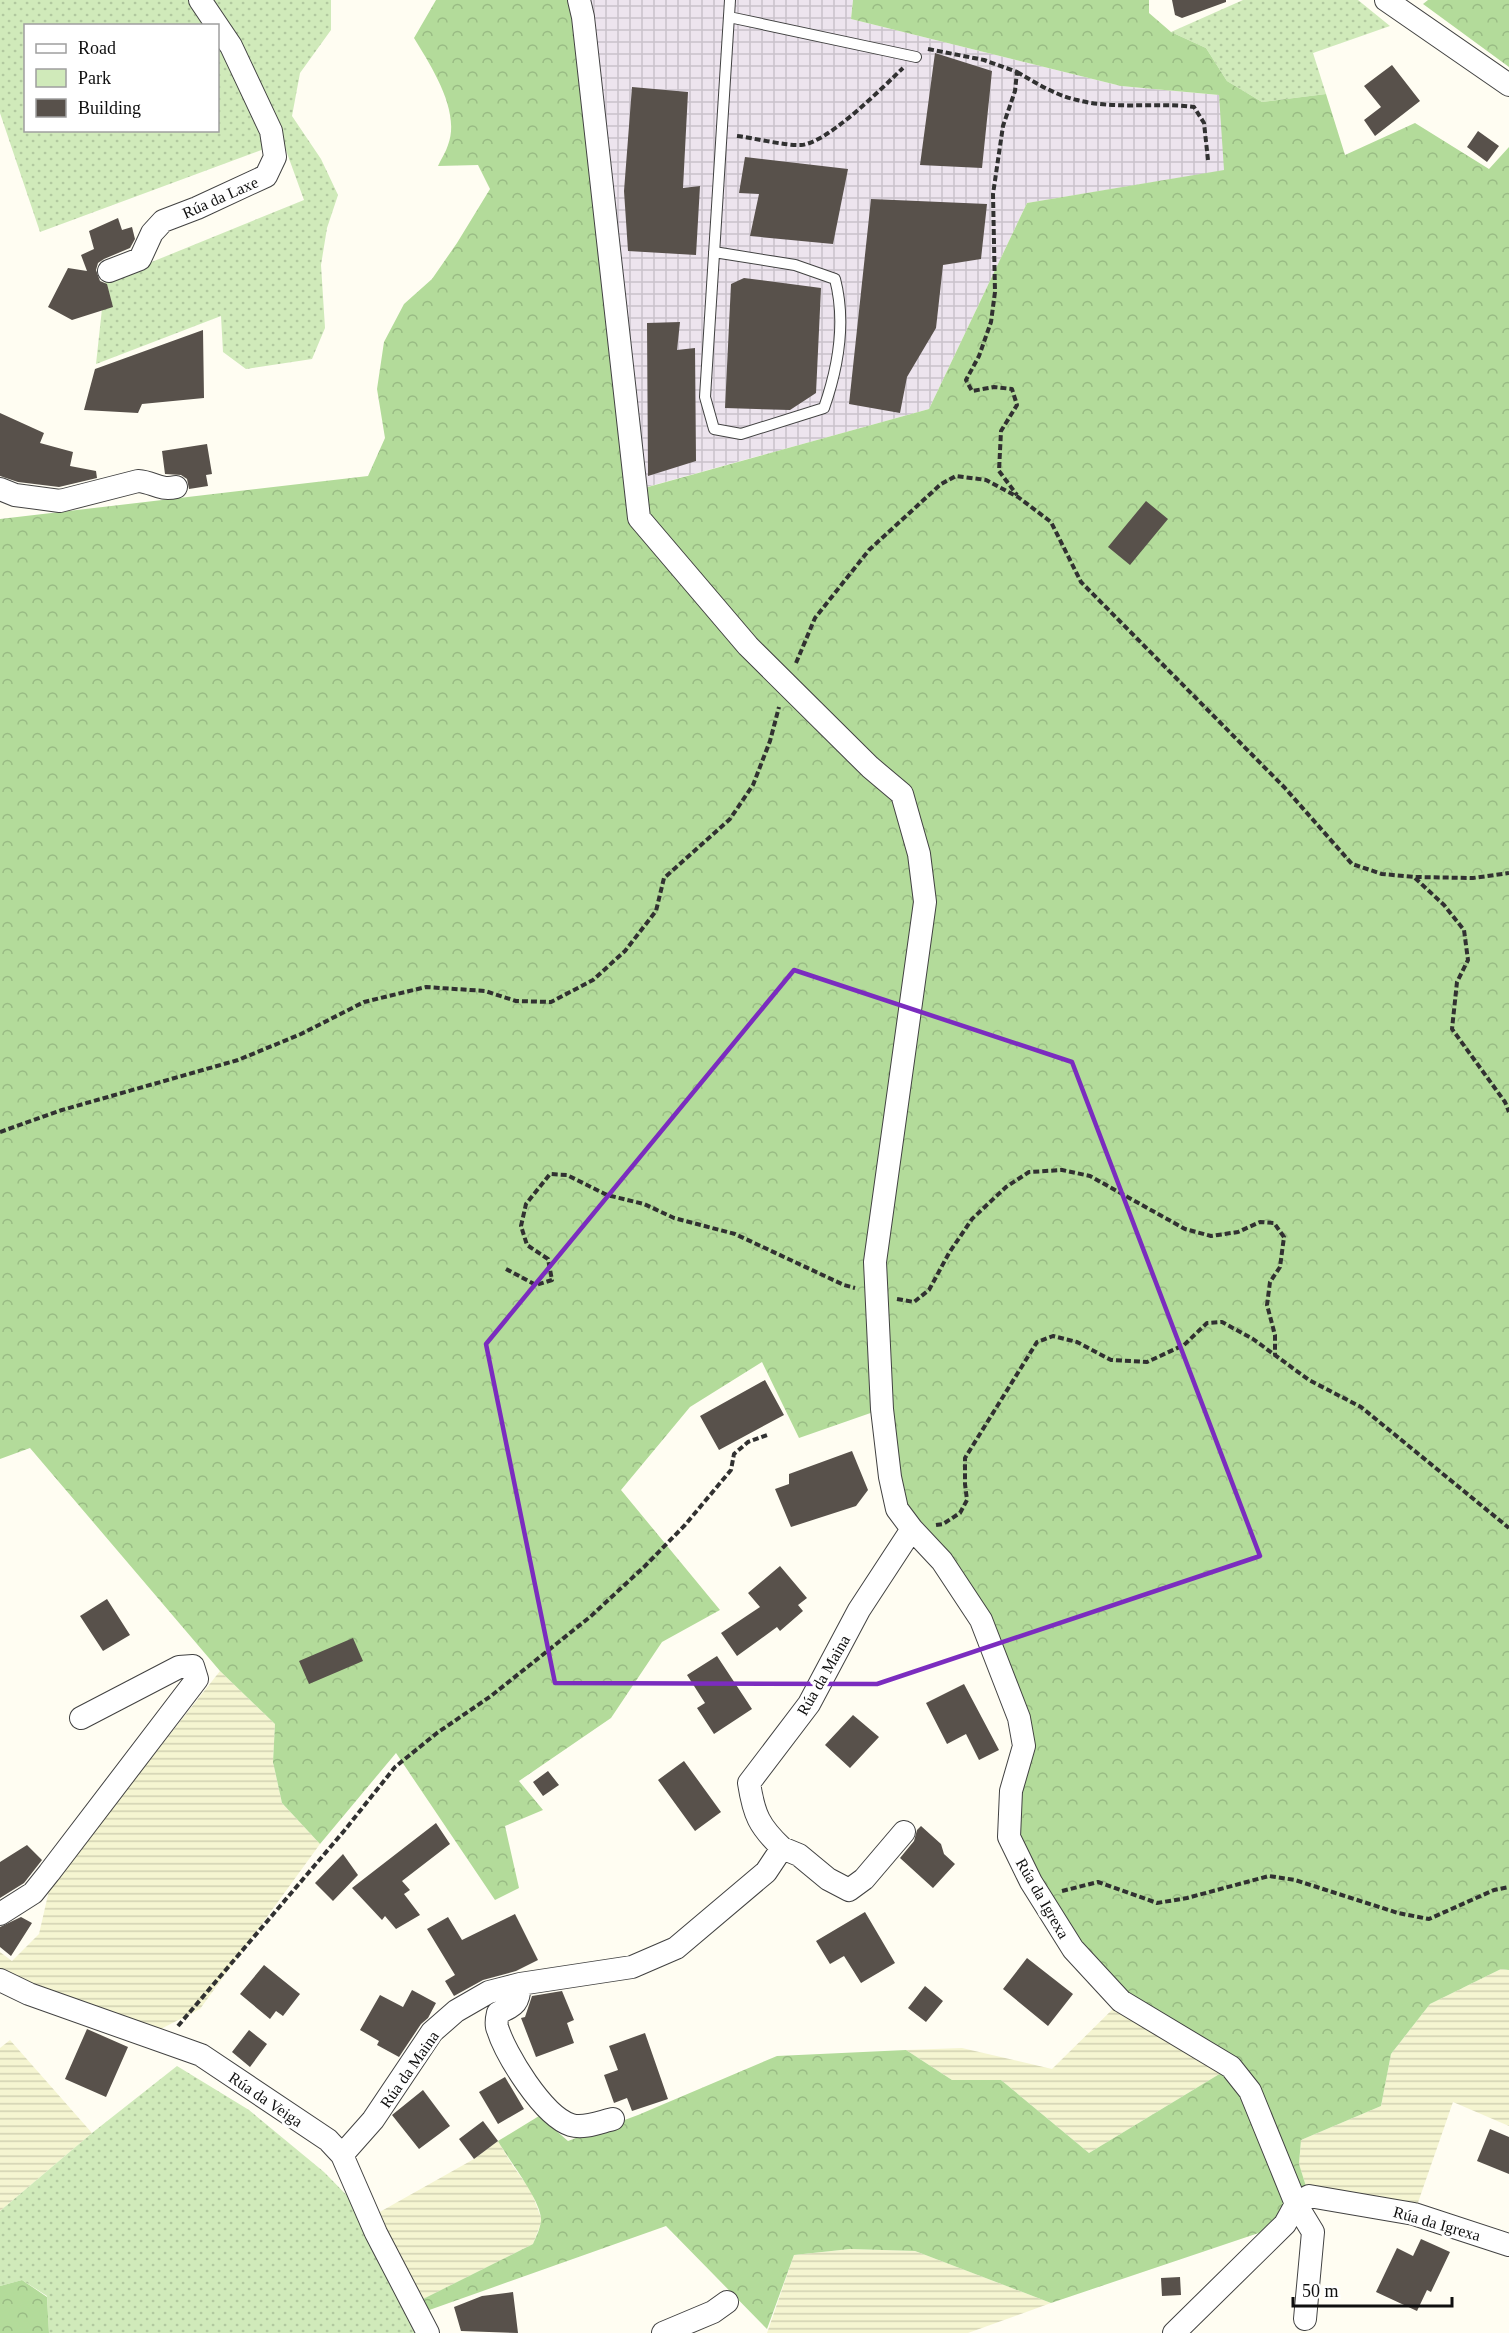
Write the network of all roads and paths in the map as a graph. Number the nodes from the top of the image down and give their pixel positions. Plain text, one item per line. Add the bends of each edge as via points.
1 (200, 0) edge
2 (579, 0) edge
3 (730, 0) edge
4 (1386, 0) edge
5 (729, 17) junction
6 (215, 24) edge
7 (219, 30) edge
8 (916, 57) junction
9 (1017, 72) junction
10 (1509, 85) edge
11 (721, 135) junction
12 (1208, 160) dead end
13 (714, 252) junction
14 (109, 271) dead end
15 (176, 487) dead end
16 (0, 489) edge
17 (1018, 497) junction
18 (787, 685) junction
19 (1509, 873) edge
20 (1415, 877) junction
21 (1509, 1112) edge
22 (0, 1132) edge
23 (767, 1435) dead end
24 (1509, 1528) edge
25 (912, 1529) junction
26 (81, 1718) dead end
27 (904, 1832) dead end
28 (782, 1848) junction
29 (1509, 1887) edge
30 (1042, 1900) junction
31 (0, 1914) edge
32 (0, 1980) edge
33 (520, 1984) junction
34 (164, 2042) junction
35 (613, 2119) dead end
36 (342, 2155) junction
37 (1296, 2204) junction
38 (1509, 2245) edge
39 (727, 2302) dead end
40 (1305, 2319) dead end
41 (428, 2333) edge
42 (663, 2333) edge
43 (1174, 2333) edge

1 - 6 street, Rúa da Laxe
2 - 18 street, Rúa da Igrexa via 639,518 748,646
3 - 5 lane
4 - 10 street
5 - 8 lane
5 - 11 lane
7 - 14 street, Rúa da Laxe via 272,131 275,157 266,176 163,221 152,233 140,259
8 - 9 path via 929,49 984,60
8 - 11 path via 827,134 802,145
9 - 12 path via 1044,88 1077,100 1194,107 1204,123
9 - 17 path via 1016,92 1003,126 993,194 995,292 991,322 966,380 972,391 1012,389 1017,405 1001,431 999,471
11 - 13 lane
13 - 13 lane via 705,397 714,429 741,434 824,408 836,374 841,301 835,279 795,265
15 - 16 street via 158,488 138,481 60,501
17 - 18 path via 986,480 956,476 941,484 869,550 816,618
17 - 20 path via 1051,522 1081,582 1285,788 1352,864 1382,874
18 - 22 path via 753,785 730,819 664,878 656,911 624,951 592,980 551,1002 516,1001 485,991 426,987 364,1002 238,1060 62,1110
18 - 25 street, Rúa da Igrexa via 902,794 919,854 925,902 875,1262 882,1409 890,1477 897,1509
19 - 20 path via 1473,878
20 - 21 path via 1464,930 1468,960 1457,982 1452,1029
23 - 34 path via 748,1442 734,1454 731,1470 684,1525 590,1617 395,1767
24 - 25 path via 1361,1407 1302,1376 1253,1339 1222,1322 1207,1323 1184,1345 1147,1362 1111,1360 1077,1342 1053,1336 1037,1342 965,1458 967,1500 960,1513 943,1524
25 - 28 street, Rúa da Maina via 859,1610 809,1704 749,1783 762,1829
25 - 30 street, Rúa da Igrexa via 942,1561 981,1620 1020,1718 1024,1746 1011,1791 1009,1837
26 - 31 street via 179,1667 193,1666 197,1679 49,1874 33,1893
27 - 28 street, Rúa da Maina via 864,1880 849,1890 828,1879 799,1855
28 - 33 street, Rúa da Maina via 766,1872 676,1948 632,1967
29 - 30 path via 1429,1919 1269,1876 1157,1903 1098,1882
30 - 37 street, Rúa da Igrexa via 1072,1948 1121,2001 1231,2067 1250,2091
32 - 34 street, Rúa da Veiga
33 - 35 street via 519,1998 514,2006 498,2013 497,2025 531,2089 541,2103 571,2125 586,2126
33 - 36 street, Rúa da Maina via 489,1992 456,2011 432,2032 373,2120
34 - 36 street, Rúa da Veiga via 201,2055 328,2140
36 - 41 street, Rúa da Veiga via 376,2233
37 - 38 street, Rúa da Igrexa via 1309,2196 1414,2214
37 - 40 street, Rúa da Igrexa via 1313,2232
37 - 43 street via 1285,2224
39 - 42 street

